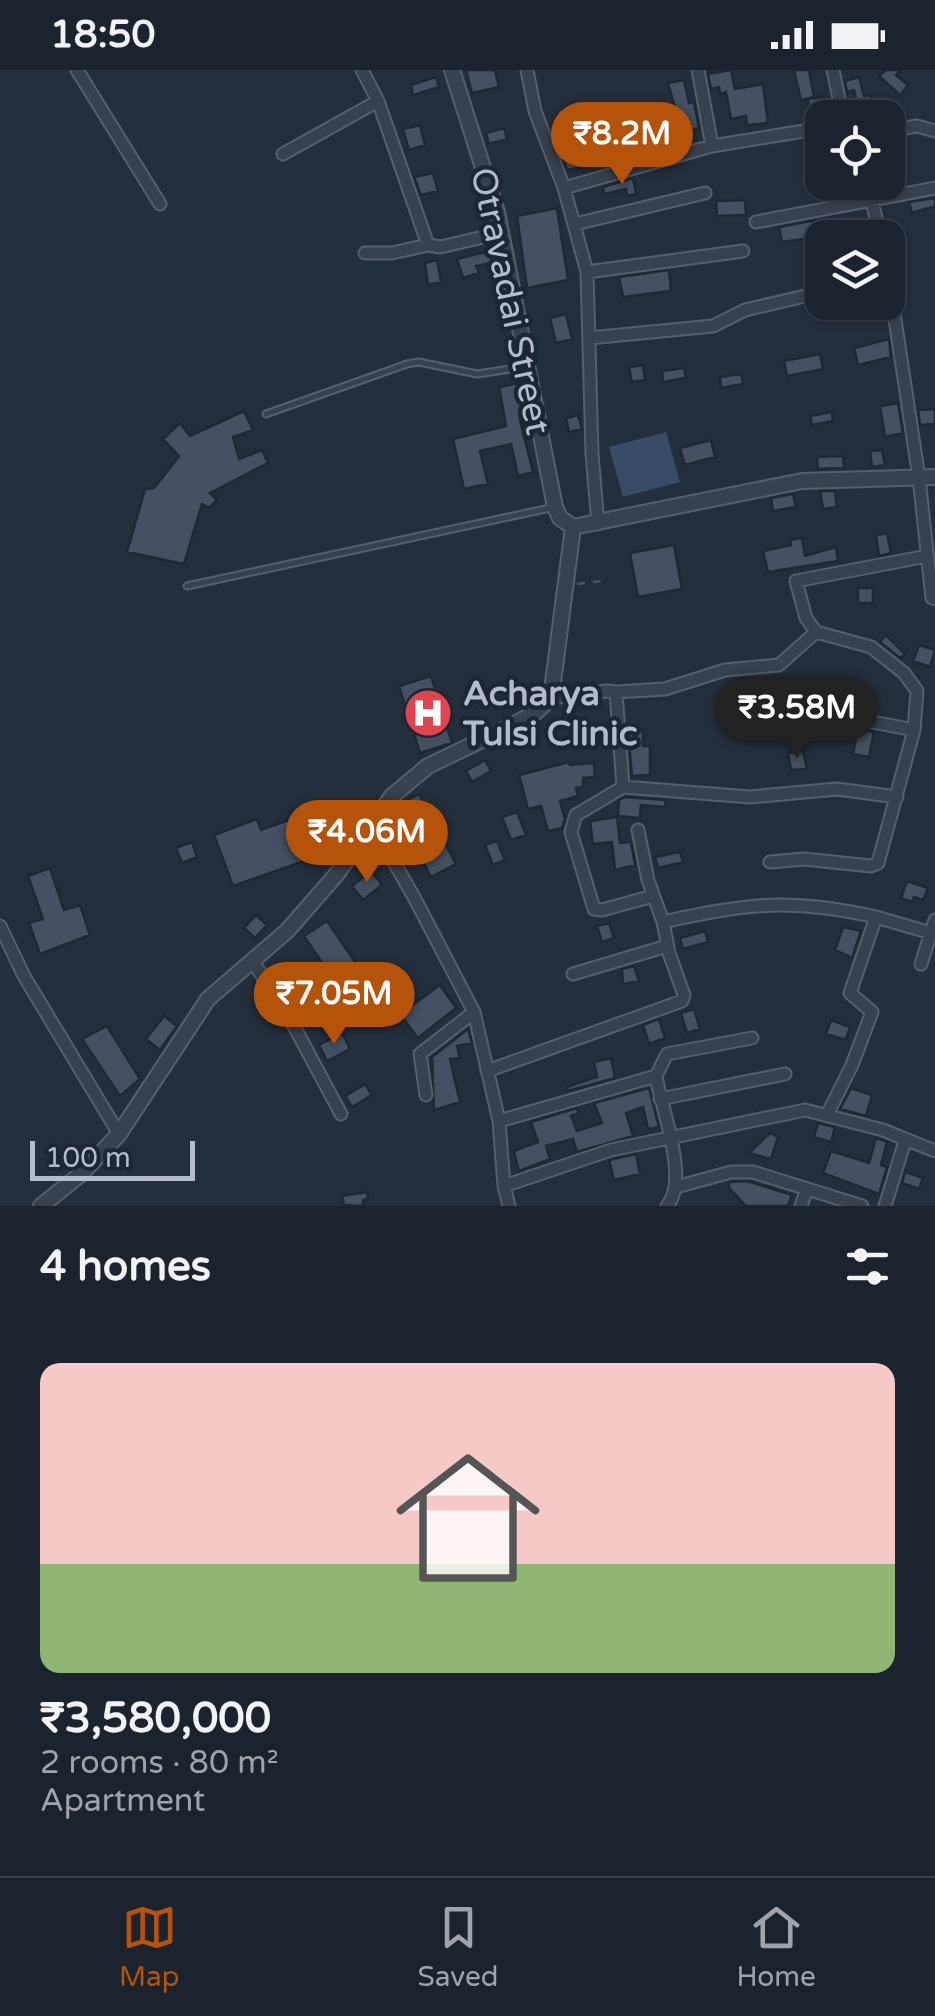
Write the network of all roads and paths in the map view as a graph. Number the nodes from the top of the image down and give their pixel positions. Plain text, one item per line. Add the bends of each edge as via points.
1 (76, 70) edge
2 (362, 70) edge
3 (452, 70) edge
4 (528, 70) edge
5 (699, 70) edge
6 (834, 70) edge
7 (840, 100) edge
8 (378, 101) junction
9 (905, 128) edge
10 (805, 131) edge
11 (935, 131) edge
12 (712, 146) junction
13 (283, 154) dead end
14 (564, 188) junction
15 (935, 188) edge
16 (705, 193) dead end
17 (905, 194) edge
18 (873, 200) joint
19 (160, 204) dead end
20 (877, 220) edge
21 (756, 222) dead end
22 (575, 224) junction
23 (501, 233) junction
24 (428, 245) junction
25 (743, 251) dead end
26 (365, 253) dead end
27 (587, 272) junction
28 (805, 296) edge
29 (896, 320) edge
30 (590, 338) junction
31 (527, 367) junction
32 (266, 414) dead end
33 (927, 478) edge
34 (555, 508) junction
35 (598, 524) junction
36 (573, 527) junction
37 (926, 556) junction
38 (608, 580) dead end
39 (566, 584) junction
40 (187, 586) dead end
41 (935, 599) edge
42 (816, 632) junction
43 (616, 692) junction
44 (551, 698) junction
45 (731, 723) dead end
46 (914, 730) junction
47 (624, 787) junction
48 (897, 797) junction
49 (372, 824) junction
50 (638, 830) dead end
51 (770, 862) dead end
52 (653, 896) junction
53 (876, 917) junction
54 (663, 922) junction
55 (0, 926) edge
56 (933, 926) edge
57 (667, 946) junction
58 (254, 963) junction
59 (921, 964) dead end
60 (573, 974) dead end
61 (474, 1012) junction
62 (752, 1038) dead end
63 (487, 1071) junction
64 (785, 1074) dead end
65 (656, 1076) junction
66 (426, 1095) dead end
67 (660, 1099) junction
68 (341, 1114) dead end
69 (827, 1116) junction
70 (499, 1122) junction
71 (119, 1134) junction
72 (670, 1136) junction
73 (905, 1140) junction
74 (935, 1151) edge
75 (504, 1186) junction
76 (676, 1187) junction
77 (807, 1189) junction
78 (41, 1206) edge
79 (509, 1206) edge
80 (667, 1206) edge
81 (801, 1206) edge
82 (862, 1206) edge
83 (885, 1206) edge

1 - 19 street
2 - 8 street
3 - 23 street, Otravadai Street
4 - 14 street via 535,111
5 - 12 street
6 - 7 street
8 - 13 street
8 - 24 street
9 - 11 street
10 - 12 street
12 - 14 street
14 - 22 street
15 - 17 street
16 - 22 street
18 - 20 street
18 - 21 street
22 - 27 street
23 - 24 street
23 - 31 street, Otravadai Street
24 - 26 street
25 - 27 street
27 - 30 street
28 - 30 street via 713,326
29 - 33 street
30 - 35 street
31 - 32 lane via 478,374 407,364
31 - 34 street, Otravadai Street
33 - 35 street via 802,481
33 - 37 street
34 - 36 street
34 - 40 lane
35 - 36 street
36 - 39 street
37 - 41 street
37 - 42 street via 796,581
38 - 39 path
39 - 44 street
42 - 43 street via 779,665 725,670 665,689
42 - 46 street via 871,647 913,681
43 - 44 street
43 - 47 street
44 - 49 street via 514,725 428,766 392,796
45 - 46 street via 831,714
46 - 48 street
47 - 48 street via 750,797 837,789
47 - 52 street via 576,815 571,832 594,909
48 - 51 street via 875,865
49 - 58 street via 336,875
49 - 61 street
50 - 52 street
52 - 54 street
53 - 54 street via 780,904
53 - 56 street
53 - 69 street via 850,993 872,1012
54 - 57 street
55 - 71 street
56 - 59 street
57 - 60 street
57 - 63 street via 684,995 678,1004
58 - 68 street
58 - 71 street via 208,998
61 - 63 street
61 - 66 street via 420,1054
62 - 65 street via 667,1054
63 - 70 street
64 - 67 street
65 - 67 street
65 - 70 street
67 - 72 street
69 - 72 street via 806,1110
69 - 73 street
70 - 75 street
71 - 78 street
72 - 75 street
72 - 76 street
73 - 74 street
73 - 83 street
75 - 79 street
76 - 77 street via 742,1172
76 - 80 street
77 - 81 street
77 - 82 street

